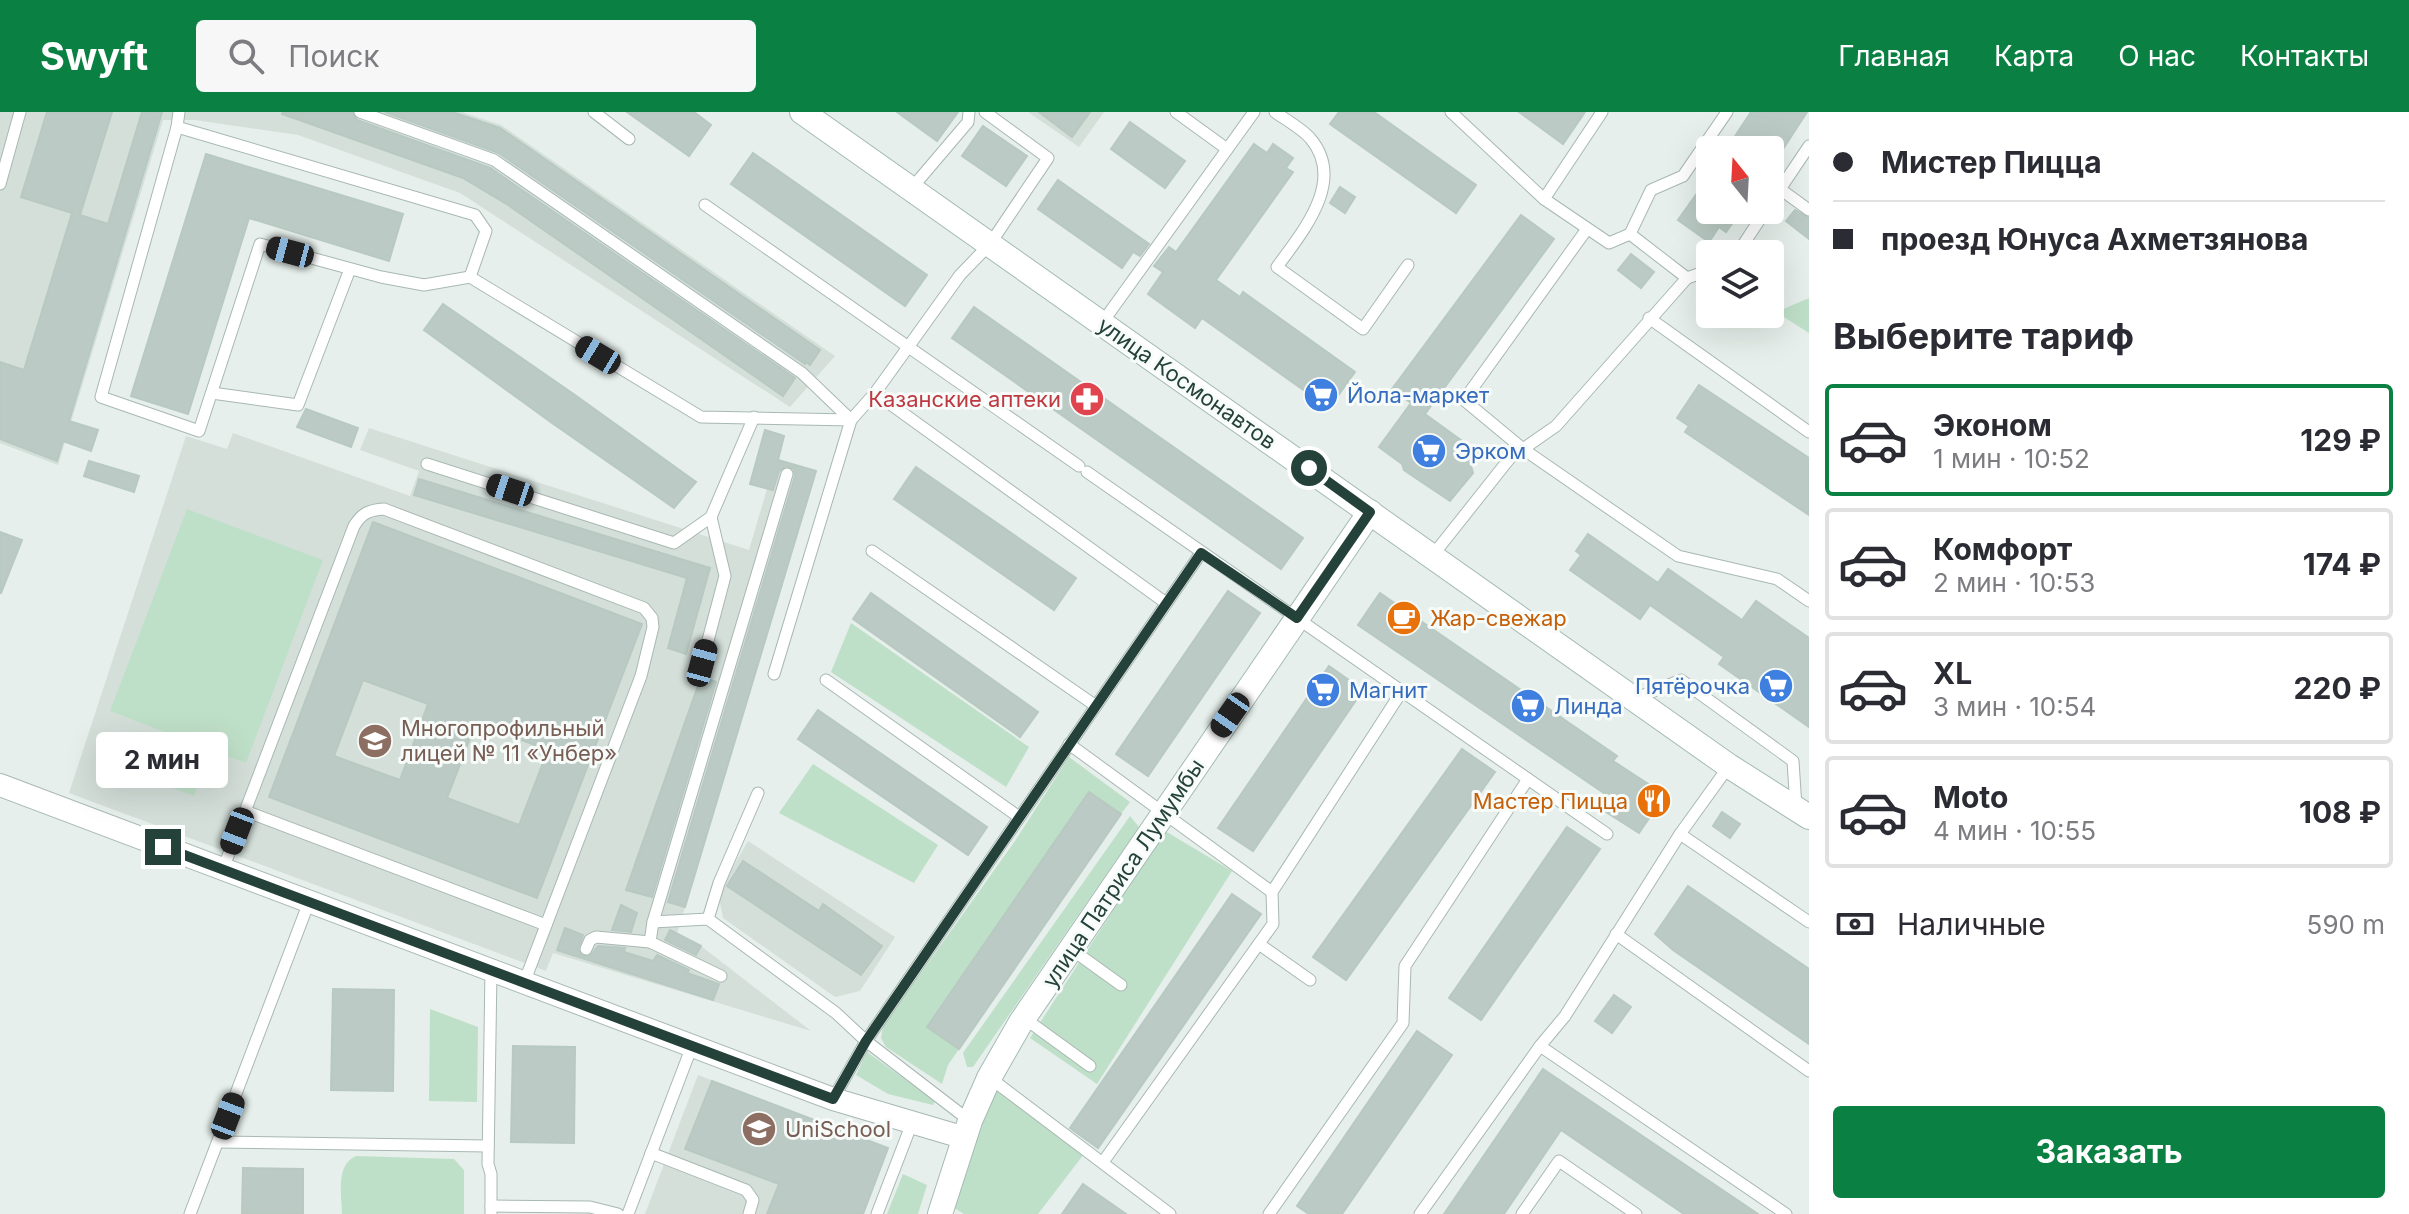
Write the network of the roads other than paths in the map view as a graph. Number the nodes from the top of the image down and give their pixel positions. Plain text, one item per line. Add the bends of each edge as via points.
1 (20, 112) edge
2 (179, 112) edge
3 (360, 112) edge
4 (594, 112) edge
5 (969, 112) edge
6 (985, 112) edge
7 (1176, 112) edge
8 (1254, 112) edge
9 (1275, 112) edge
10 (1451, 112) edge
11 (1602, 112) edge
12 (1727, 112) edge
13 (811, 114) edge
14 (177, 127) junction
15 (629, 139) dead end
16 (1809, 146) edge
17 (1227, 149) junction
18 (1784, 183) edge
19 (0, 184) edge
20 (911, 189) junction
21 (1784, 192) edge
22 (1544, 199) junction
23 (705, 205) dead end
24 (1809, 210) edge
25 (1587, 229) junction
26 (1630, 234) junction
27 (990, 244) junction
28 (1408, 265) dead end
29 (350, 269) junction
30 (1696, 275) edge
31 (470, 277) junction
32 (1687, 278) junction
33 (1649, 318) junction
34 (1102, 323) junction
35 (908, 346) junction
36 (212, 393) junction
37 (875, 393) junction
38 (754, 417) junction
39 (851, 420) junction
40 (1809, 432) edge
41 (1523, 449) junction
42 (427, 464) dead end
43 (787, 474) dead end
44 (1370, 512) junction
45 (711, 517) junction
46 (872, 551) dead end
47 (1201, 553) junction
48 (1433, 555) junction
49 (1809, 601) edge
50 (1166, 603) junction
51 (1297, 618) junction
52 (702, 663) dead end
53 (774, 674) dead end
54 (826, 680) dead end
55 (1402, 691) junction
56 (1633, 699) junction
57 (1096, 706) junction
58 (1069, 744) junction
59 (1729, 766) junction
60 (1528, 779) junction
61 (0, 785) edge
62 (758, 793) dead end
63 (245, 811) junction
64 (1163, 812) junction
65 (1803, 812) edge
66 (1019, 817) junction
67 (1607, 834) dead end
68 (1680, 834) junction
69 (223, 869) junction
70 (1272, 892) junction
71 (309, 902) junction
72 (708, 919) junction
73 (653, 922) junction
74 (1809, 922) edge
75 (546, 925) junction
76 (1616, 934) junction
77 (650, 942) junction
78 (1259, 944) junction
79 (586, 949) dead end
80 (1071, 949) junction
81 (491, 970) junction
82 (721, 976) dead end
83 (1310, 980) dead end
84 (524, 983) junction
85 (1121, 985) dead end
86 (1023, 1018) junction
87 (866, 1041) junction
88 (692, 1046) junction
89 (1540, 1046) junction
90 (1090, 1066) dead end
91 (1809, 1071) edge
92 (989, 1078) junction
93 (833, 1099) junction
94 (912, 1123) junction
95 (967, 1130) junction
96 (218, 1142) junction
97 (488, 1146) junction
98 (651, 1153) junction
99 (1103, 1162) junction
100 (491, 1210) edge
101 (944, 1212) edge
102 (190, 1214) edge
103 (618, 1214) edge
104 (628, 1214) edge
105 (749, 1214) edge
106 (877, 1214) edge
107 (1170, 1214) edge
108 (1269, 1214) edge
109 (1420, 1214) edge
110 (1522, 1214) edge
111 (1636, 1214) edge
112 (1786, 1214) edge

1 - 19 lane
2 - 14 lane
3 - 39 lane via 494,160 802,373
4 - 15 lane
5 - 20 lane via 968,122
6 - 27 lane via 1048,158
7 - 17 lane
8 - 17 lane
9 - 28 lane via 1309,137 1322,157 1324,182 1313,216 1277,267 1363,329
10 - 22 lane
11 - 22 lane
12 - 26 lane via 1683,176 1651,190
13 - 20 street, улица Космонавтов
14 - 31 lane via 475,215 486,231
14 - 36 lane via 101,397 199,431
16 - 18 lane
17 - 34 lane
20 - 27 street, улица Космонавтов
21 - 24 lane
22 - 25 lane
23 - 35 lane
25 - 26 lane via 1609,243
25 - 41 lane via 1464,400
26 - 32 lane
27 - 34 street, улица Космонавтов
27 - 35 lane
29 - 31 lane via 424,285
29 - 36 lane via 298,405
29 - 36 lane via 260,244
30 - 32 lane
31 - 38 lane via 701,417
32 - 33 lane
33 - 40 lane
33 - 41 lane via 1556,426
34 - 44 street, улица Космонавтов
35 - 37 lane
35 - 47 lane
37 - 39 lane
37 - 50 lane
38 - 39 lane
38 - 45 lane
39 - 53 lane
41 - 48 lane via 1510,458
41 - 49 lane via 1678,556 1777,579
42 - 45 lane via 674,543
43 - 73 lane
44 - 48 street, улица Космонавтов
44 - 51 street, улица Патриса Лумумбы
45 - 52 lane via 725,576
46 - 57 lane
47 - 50 lane
47 - 51 lane
48 - 56 street, улица Космонавтов
50 - 57 lane
51 - 55 lane
51 - 64 street, улица Патриса Лумумбы
54 - 66 lane
55 - 60 lane
55 - 70 lane
56 - 59 street, улица Космонавтов
56 - 65 lane via 1681,680 1793,761
57 - 58 lane
58 - 64 lane
58 - 66 lane
59 - 65 street, улица Космонавтов
59 - 68 lane
60 - 67 lane
60 - 108 lane via 1405,966 1403,1023
61 - 69 street
62 - 72 lane
63 - 69 lane
63 - 75 lane
63 - 75 lane via 354,526 369,510 384,509 644,608 652,618 643,668
64 - 70 lane
64 - 80 street, улица Патриса Лумумбы
66 - 87 lane
68 - 74 lane
68 - 76 lane
69 - 71 street
70 - 78 lane via 1273,924
71 - 81 street
71 - 96 lane
72 - 73 lane
72 - 87 lane
73 - 77 lane
75 - 84 lane
76 - 89 lane
76 - 91 lane
77 - 79 lane via 596,937
77 - 82 lane
78 - 83 lane
78 - 99 lane
80 - 85 lane
80 - 86 street, улица Патриса Лумумбы
81 - 84 street
81 - 97 lane
84 - 88 street
86 - 90 lane
86 - 92 street, улица Патриса Лумумбы
87 - 93 lane
87 - 95 lane
88 - 93 street
88 - 98 lane
89 - 109 lane
89 - 112 lane
92 - 95 street, улица Патриса Лумумбы
92 - 99 lane
93 - 94 street
94 - 95 street
94 - 106 lane
95 - 101 street, улица Патриса Лумумбы
96 - 97 lane
96 - 102 lane
97 - 100 lane
98 - 104 lane
98 - 105 lane via 746,1190 753,1200
99 - 107 lane
100 - 103 lane via 597,1208
110 - 111 lane via 1559,1161

